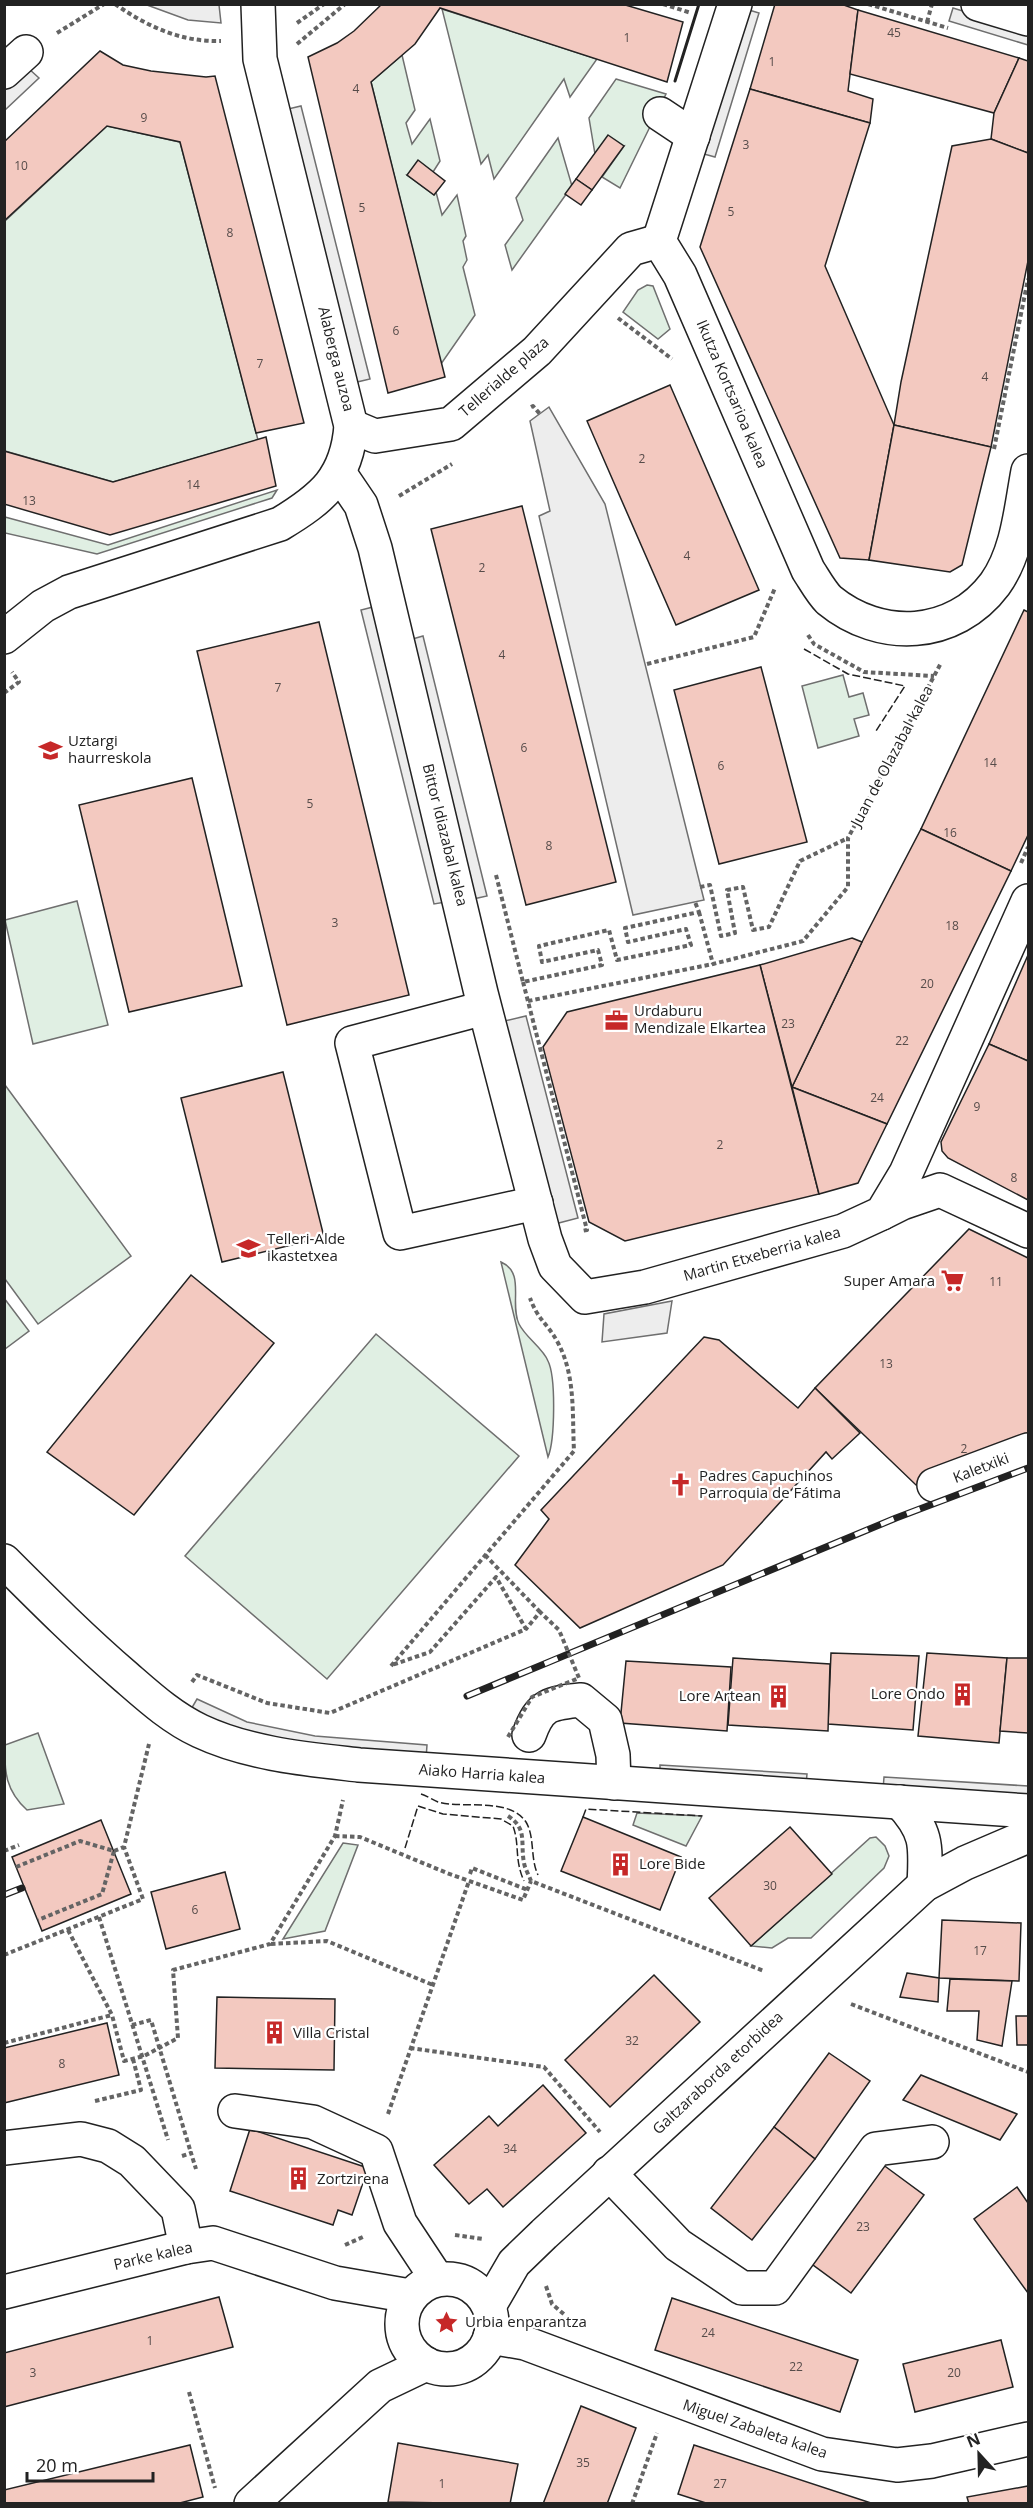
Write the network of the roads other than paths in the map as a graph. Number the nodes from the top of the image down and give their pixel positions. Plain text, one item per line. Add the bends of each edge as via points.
1 (735, 4) edge
2 (978, 4) edge
3 (259, 8) edge
4 (1029, 19) edge
5 (660, 114) dead end
6 (693, 136) junction
7 (659, 241) junction
8 (351, 426) junction
9 (1029, 471) edge
10 (340, 474) junction
11 (7, 652) edge
12 (1029, 901) edge
13 (484, 1008) junction
14 (536, 1203) junction
15 (882, 1213) junction
16 (1029, 1231) edge
17 (1029, 1450) edge
18 (934, 1485) dead end
19 (4, 1561) edge
20 (518, 1736) road end
21 (614, 1783) junction
22 (900, 1802) junction
23 (1029, 1811) edge
24 (1029, 1836) edge
25 (924, 1885) junction
26 (235, 2111) dead end
27 (932, 2142) dead end
28 (4, 2148) edge
29 (609, 2174) junction
30 (186, 2247) junction
31 (4, 2292) edge
32 (441, 2317) junction
33 (1029, 2439) edge
34 (251, 2504) edge

1 - 6 street
2 - 4 street
3 - 8 street, Alaberga auzoa via 260,59
5 - 6 street
6 - 7 street
7 - 8 street, Tellerialde plaza via 631,249 537,351 451,424 375,436
7 - 9 street, Ikutza Kortsarioa kalea via 680,275 808,570 827,598 859,620 896,630 936,626 974,606 996,583 1015,543
8 - 10 street, Alaberga auzoa via 349,451
10 - 11 street, Alaberga auzoa via 316,500 280,524 69,592 43,606
10 - 13 street, Bittor Idiazabal kalea via 361,505 375,548
12 - 15 street via 906,1173
13 - 14 street, Bittor Idiazabal kalea
13 - 14 street via 352,1043 400,1233
14 - 15 street, Martin Etxeberria kalea via 555,1266 585,1296 667,1281 843,1232
15 - 16 street via 940,1190
17 - 18 street, Kaletxiki
19 - 21 street, Aiako Harria kalea via 75,1633 170,1712 199,1730 240,1746 359,1765
20 - 21 street via 554,1702 581,1700 605,1720
21 - 22 street, Aiako Harria kalea
22 - 23 street, Aiako Harria kalea
22 - 25 street via 916,1819 926,1846
24 - 25 street, Galtzaraborda etorbidea
25 - 29 street, Galtzaraborda etorbidea
26 - 32 street via 313,2122 376,2151 399,2223
27 - 29 street via 876,2148 775,2288 741,2288 678,2245
28 - 30 street via 81,2139 108,2146 132,2161 178,2209
29 - 32 street, Galtzaraborda etorbidea via 514,2263
30 - 31 street, Parke kalea
30 - 32 street, Parke kalea via 213,2243
32 - 33 street, Miguel Zabaleta kalea via 525,2343 822,2454 897,2465 932,2462
32 - 34 street, Galtzaraborda etorbidea via 380,2386

